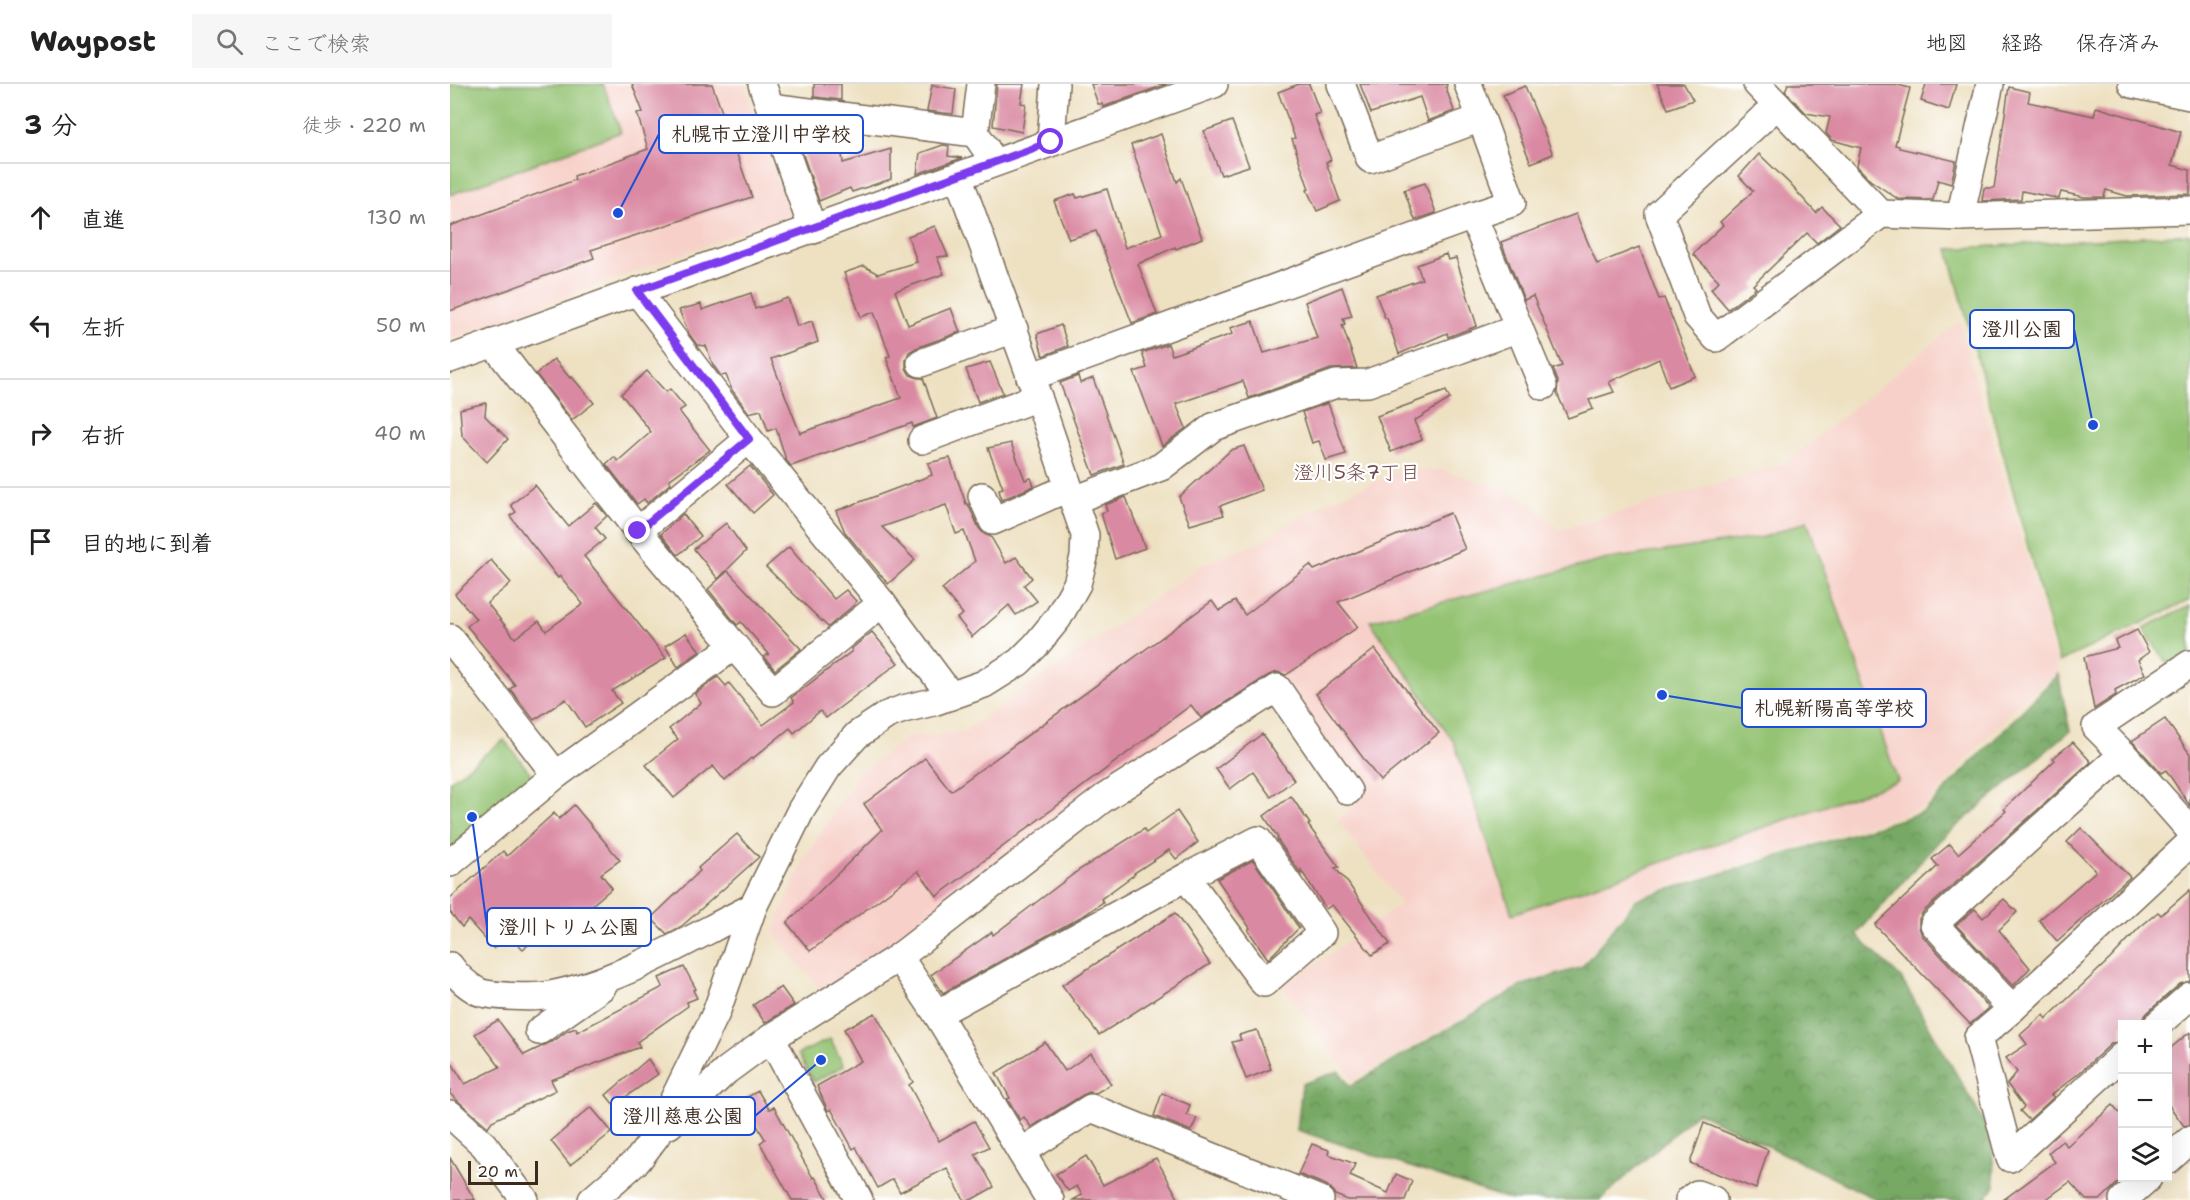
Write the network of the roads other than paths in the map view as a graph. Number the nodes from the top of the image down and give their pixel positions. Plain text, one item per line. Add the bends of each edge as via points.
1 (981, 84) edge
2 (1055, 84) edge
3 (1214, 84) edge
4 (1341, 84) edge
5 (1468, 84) edge
6 (1757, 84) edge
7 (1990, 84) edge
8 (2132, 84) edge
9 (766, 95) edge
10 (2190, 96) edge
11 (1777, 105) junction
12 (1481, 118) junction
13 (975, 134) junction
14 (1051, 142) junction
15 (996, 162) junction
16 (958, 176) junction
17 (2190, 210) edge
18 (1881, 214) junction
19 (1473, 216) junction
20 (1960, 217) junction
21 (813, 230) junction
22 (637, 291) junction
23 (1519, 328) junction
24 (1014, 329) junction
25 (493, 343) junction
26 (450, 358) edge
27 (921, 363) dead end
28 (1543, 386) dead end
29 (1034, 387) junction
30 (749, 439) junction
31 (922, 440) dead end
32 (1071, 494) junction
33 (982, 496) dead end
34 (638, 531) junction
35 (882, 603) junction
36 (450, 638) edge
37 (734, 646) junction
38 (2190, 664) edge
39 (951, 696) junction
40 (2123, 754) junction
41 (556, 775) junction
42 (1348, 791) dead end
43 (2190, 831) edge
44 (2190, 843) edge
45 (450, 863) edge
46 (1186, 876) junction
47 (753, 907) junction
48 (899, 957) junction
49 (450, 966) edge
50 (629, 969) junction
51 (2190, 996) edge
52 (2012, 1009) junction
53 (938, 1014) junction
54 (2163, 1020) edge
55 (539, 1031) dead end
56 (771, 1038) junction
57 (2118, 1060) edge
58 (450, 1114) edge
59 (656, 1136) junction
60 (2190, 1140) edge
61 (1021, 1152) junction
62 (2172, 1156) edge
63 (2149, 1186) edge
64 (525, 1200) edge
65 (592, 1200) edge
66 (860, 1200) edge
67 (1050, 1200) edge
68 (1320, 1200) edge
69 (1689, 1200) edge
70 (1713, 1200) edge
71 (2123, 1200) edge

1 - 13 street
2 - 14 street
3 - 14 street
4 - 12 street via 1370,159
5 - 12 street
6 - 11 street
7 - 20 street
8 - 10 street
9 - 13 street
9 - 21 street
11 - 18 street
11 - 18 street via 1659,214 1698,316 1716,338
12 - 19 street via 1512,203
13 - 15 street
14 - 15 street
15 - 16 street
16 - 21 street
16 - 24 street
17 - 20 street
18 - 20 street
19 - 23 street
19 - 29 street
21 - 22 street
22 - 25 street
22 - 30 street
23 - 28 street
23 - 32 street via 1368,383 1336,384 1214,427 1161,467
24 - 27 street
24 - 29 street
25 - 26 street
25 - 34 street
29 - 31 street
29 - 32 street
30 - 34 street
30 - 35 street
32 - 33 street via 993,521
32 - 39 street via 1084,535 1084,557 1077,584 1058,618 1019,662 984,684
34 - 37 street
35 - 37 street via 773,692
35 - 39 street
36 - 41 street
37 - 41 street
38 - 40 street via 2096,727
39 - 47 street via 887,715 857,735 828,767 801,810
40 - 43 street
40 - 52 street via 1934,924
41 - 45 street
42 - 48 street via 1277,688 1104,798
44 - 52 street
46 - 46 street via 1258,840 1322,933 1264,982
46 - 53 street
47 - 50 street
47 - 59 street via 716,1013
48 - 53 street
48 - 56 street
49 - 50 street via 478,992 514,997 549,996
50 - 55 street
51 - 54 street
52 - 57 street via 1978,1038 2010,1158
53 - 61 street
56 - 59 street via 726,1071
56 - 66 street
58 - 64 street via 484,1145
59 - 65 street via 638,1160
60 - 62 street
61 - 67 street
61 - 68 street via 1091,1108
63 - 71 street
69 - 70 street via 1697,1194

